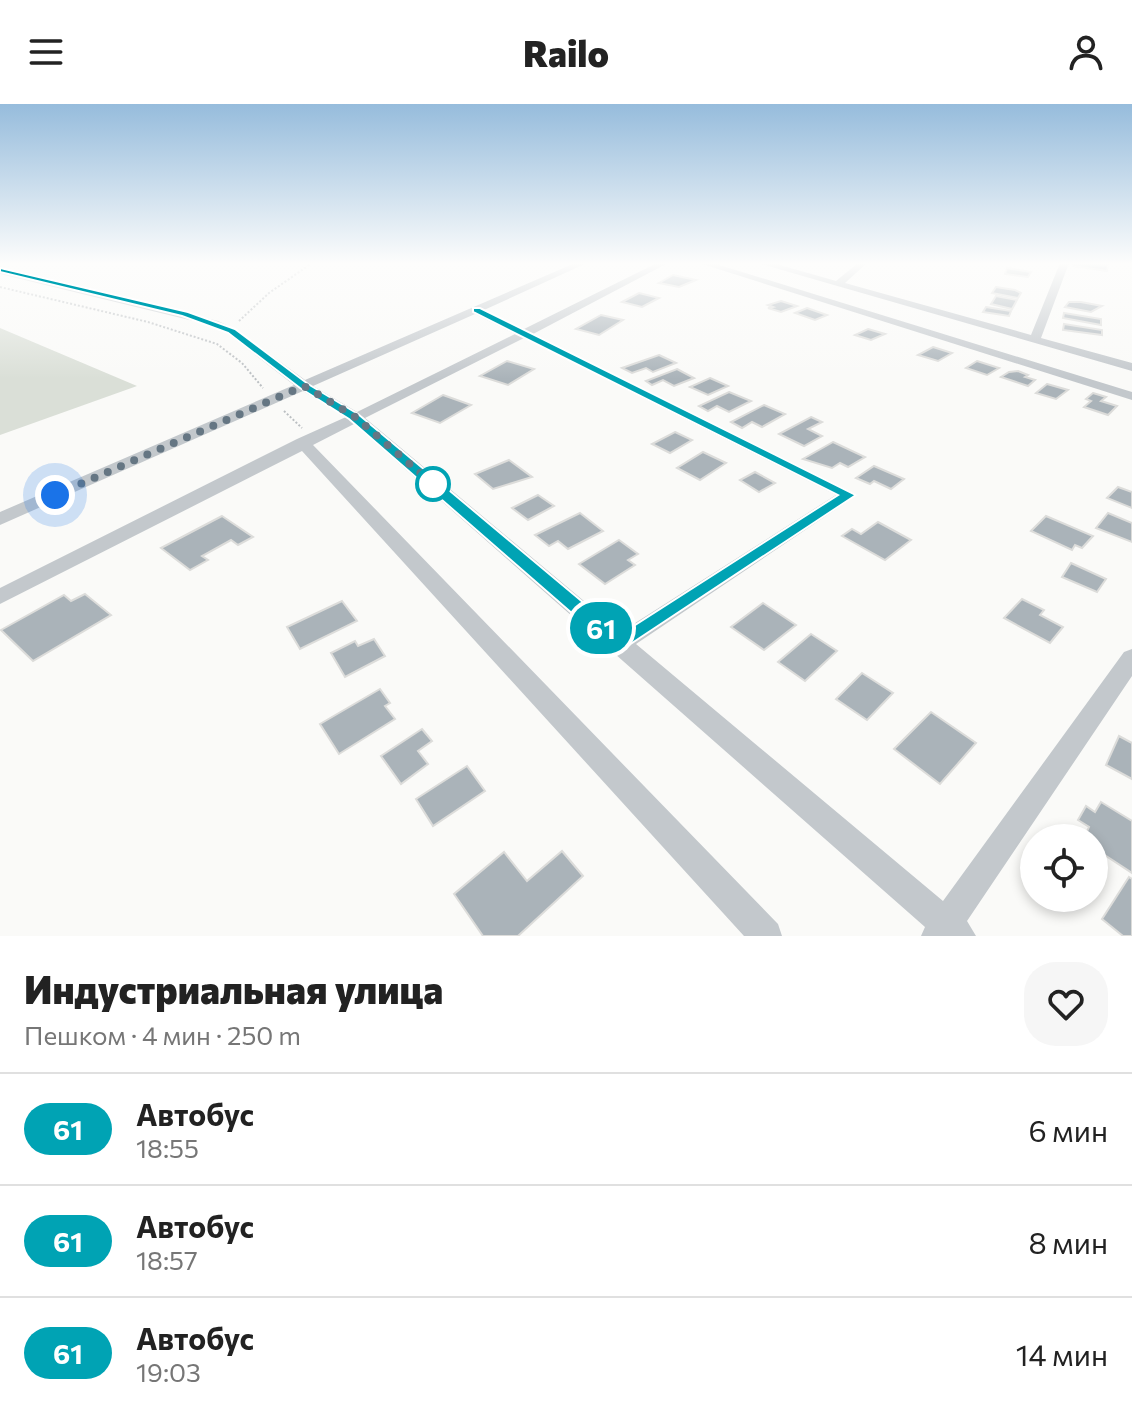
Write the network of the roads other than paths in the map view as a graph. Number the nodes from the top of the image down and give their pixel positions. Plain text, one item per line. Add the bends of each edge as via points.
1 (133, 302) edge
2 (494, 302) edge
3 (589, 302) edge
4 (829, 302) edge
5 (902, 302) edge
6 (1050, 302) edge
7 (476, 310) junction
8 (527, 334) junction
9 (1035, 339) junction
10 (1132, 367) edge
11 (304, 386) junction
12 (1132, 396) edge
13 (354, 416) junction
14 (307, 440) junction
15 (0, 519) edge
16 (0, 597) edge
17 (620, 644) junction
18 (1132, 658) edge
19 (947, 932) edge
20 (766, 936) edge

1 - 11 street via 231,331
2 - 7 street
3 - 8 street
4 - 12 street
5 - 9 street
6 - 9 street
7 - 8 street
7 - 11 street
8 - 13 street
8 - 17 street via 848,495
9 - 10 street
11 - 13 street
11 - 15 street
13 - 14 street
13 - 17 street
14 - 16 street
14 - 20 street
17 - 19 street
18 - 19 street

